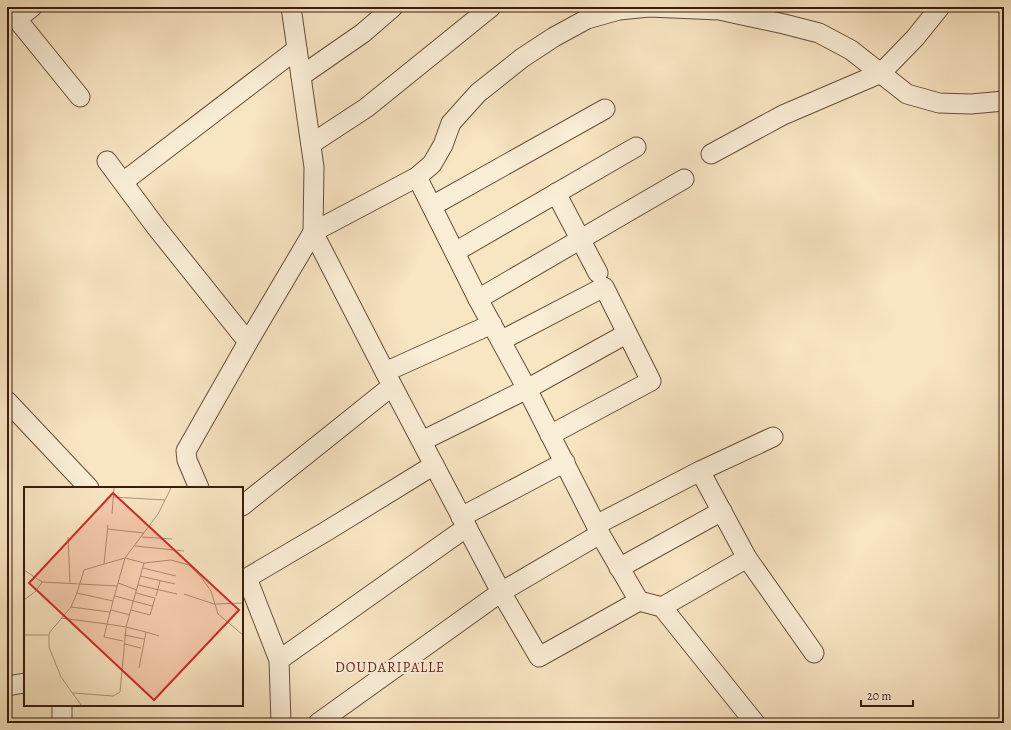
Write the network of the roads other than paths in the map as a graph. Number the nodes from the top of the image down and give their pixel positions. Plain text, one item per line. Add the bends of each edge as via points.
1 (32, 7) edge
2 (291, 7) edge
3 (393, 7) edge
4 (491, 7) edge
5 (940, 7) edge
6 (12, 13) edge
7 (297, 49) junction
8 (881, 73) junction
9 (301, 76) junction
10 (80, 97) dead end
11 (1004, 101) edge
12 (605, 109) dead end
13 (311, 144) junction
14 (636, 147) dead end
15 (711, 154) dead end
16 (107, 162) dead end
17 (418, 177) junction
18 (684, 179) dead end
19 (123, 182) junction
20 (556, 194) junction
21 (432, 206) junction
22 (313, 232) junction
23 (581, 240) junction
24 (455, 252) junction
25 (598, 273) dead end
26 (478, 299) junction
27 (492, 324) junction
28 (626, 334) junction
29 (502, 340) junction
30 (248, 342) junction
31 (388, 379) junction
32 (527, 389) junction
33 (7, 400) edge
34 (550, 435) junction
35 (773, 437) dead end
36 (422, 441) junction
37 (565, 462) junction
38 (434, 465) junction
39 (700, 471) junction
40 (88, 487) edge
41 (199, 487) edge
42 (243, 505) edge
43 (722, 510) junction
44 (464, 522) junction
45 (598, 530) junction
46 (747, 558) junction
47 (619, 568) junction
48 (245, 574) edge
49 (502, 592) junction
50 (639, 601) junction
51 (662, 607) junction
52 (814, 653) dead end
53 (279, 660) junction
54 (24, 683) edge
55 (7, 686) edge
56 (62, 706) edge
57 (62, 723) edge
58 (281, 723) edge
59 (318, 723) edge
60 (755, 723) edge

1 - 6 street
2 - 7 street
3 - 9 street via 363,33
4 - 13 street via 366,108
5 - 8 street via 915,38
6 - 10 street
7 - 9 street
7 - 19 street
8 - 11 street via 907,94 939,104
8 - 15 street via 783,115
8 - 17 street via 851,50 819,33 784,24 719,10 649,7 619,10 587,19 554,37 522,58 478,93 451,123 432,164
9 - 13 street
12 - 21 street
13 - 22 street via 314,166
14 - 20 street
16 - 19 street
17 - 21 street
17 - 22 street
18 - 23 street
19 - 30 street
20 - 23 street
20 - 24 street
21 - 24 street
22 - 30 street
22 - 31 street
23 - 25 street
23 - 26 street
24 - 26 street
26 - 27 street
27 - 29 street
27 - 31 street
28 - 29 street via 604,287
28 - 32 street
28 - 34 street via 651,381
29 - 32 street
30 - 41 street via 186,451 187,460
31 - 36 street
31 - 42 street
32 - 34 street
32 - 36 street
33 - 40 street
34 - 37 street
35 - 39 street
36 - 38 street
37 - 44 street
37 - 45 street
38 - 44 street
38 - 48 street via 325,532
39 - 43 street
39 - 45 street
43 - 46 street
43 - 47 street
44 - 49 street
44 - 53 street
45 - 47 street
45 - 49 street
46 - 51 street
46 - 52 street
47 - 50 street
48 - 53 street
49 - 50 street via 539,658
49 - 59 street
50 - 51 street
51 - 60 street
53 - 58 street
54 - 55 street
56 - 57 street

